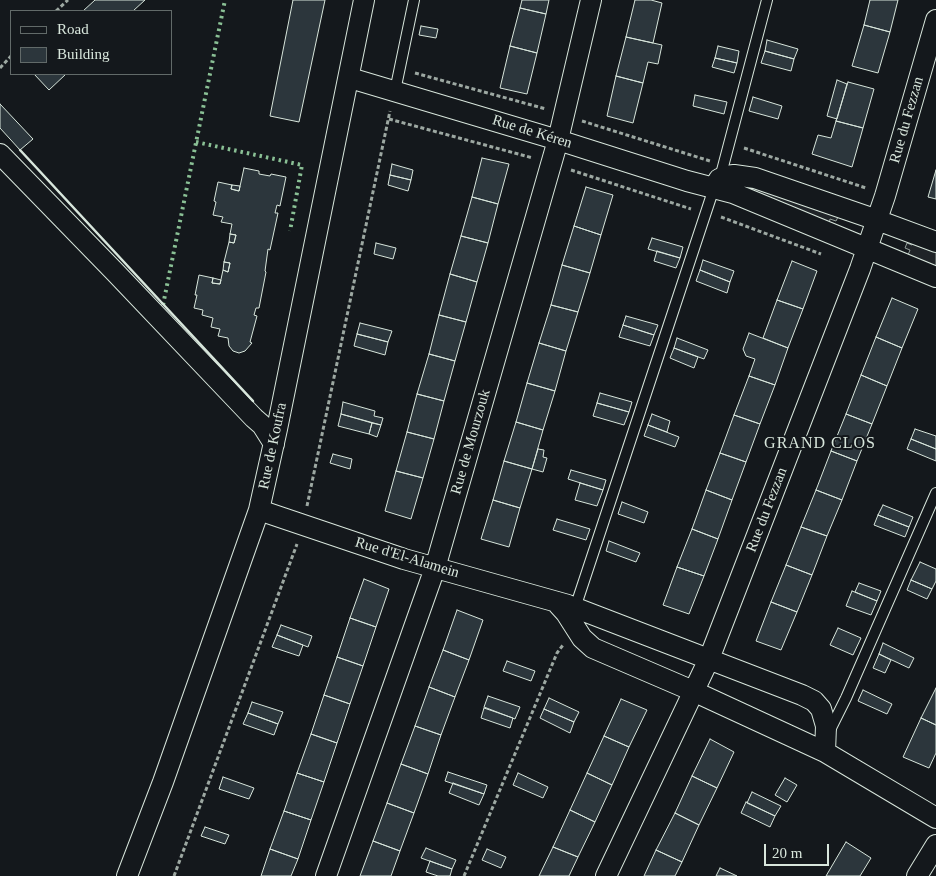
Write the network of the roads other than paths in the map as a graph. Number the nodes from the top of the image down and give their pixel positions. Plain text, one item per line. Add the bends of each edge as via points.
1 (364, 0) edge
2 (414, 0) edge
3 (591, 0) edge
4 (767, 0) edge
5 (936, 20) edge
6 (350, 78) junction
7 (395, 91) junction
8 (558, 140) junction
9 (0, 154) edge
10 (717, 184) junction
11 (877, 220) junction
12 (936, 242) edge
13 (867, 249) junction
14 (936, 277) edge
15 (274, 444) junction
16 (936, 493) edge
17 (259, 510) junction
18 (435, 568) junction
19 (556, 602) junction
20 (575, 608) junction
21 (709, 660) junction
22 (693, 691) junction
23 (826, 745) junction
24 (936, 818) edge
25 (936, 844) edge
26 (128, 876) edge
27 (326, 876) edge
28 (606, 876) edge
29 (917, 876) edge

1 - 6 street, Rue de Koufra
2 - 7 lane
3 - 8 street, Rue de Mourzouk
4 - 10 lane
5 - 11 street, Rue du Fezzan
6 - 7 street, Rue de Kéren
6 - 15 street, Rue de Koufra
7 - 8 street, Rue de Kéren
8 - 10 street, Rue de Kéren
8 - 18 street, Rue de Mourzouk
9 - 15 street via 262,425
10 - 11 street, Rue de Kéren via 734,175 755,178
10 - 13 street, Rue de Kéren
10 - 20 lane
11 - 12 street, Rue de Kéren
11 - 13 street
13 - 14 street, Rue de Kéren
13 - 21 street, Rue du Fezzan
15 - 17 street, Rue de Koufra
16 - 23 lane
17 - 18 street, Rue d'El-Alamein
17 - 26 street, Rue de Koufra
18 - 19 street, Rue d'El-Alamein
18 - 27 street, Rue de Mourzouk
19 - 20 street, Rue d'El-Alamein
19 - 22 street via 593,648
20 - 21 street, Rue d'El-Alamein
21 - 22 street
21 - 23 street, Rue d'El-Alamein via 814,701 821,709 826,726
22 - 23 street
22 - 28 street
23 - 24 street
25 - 29 street

